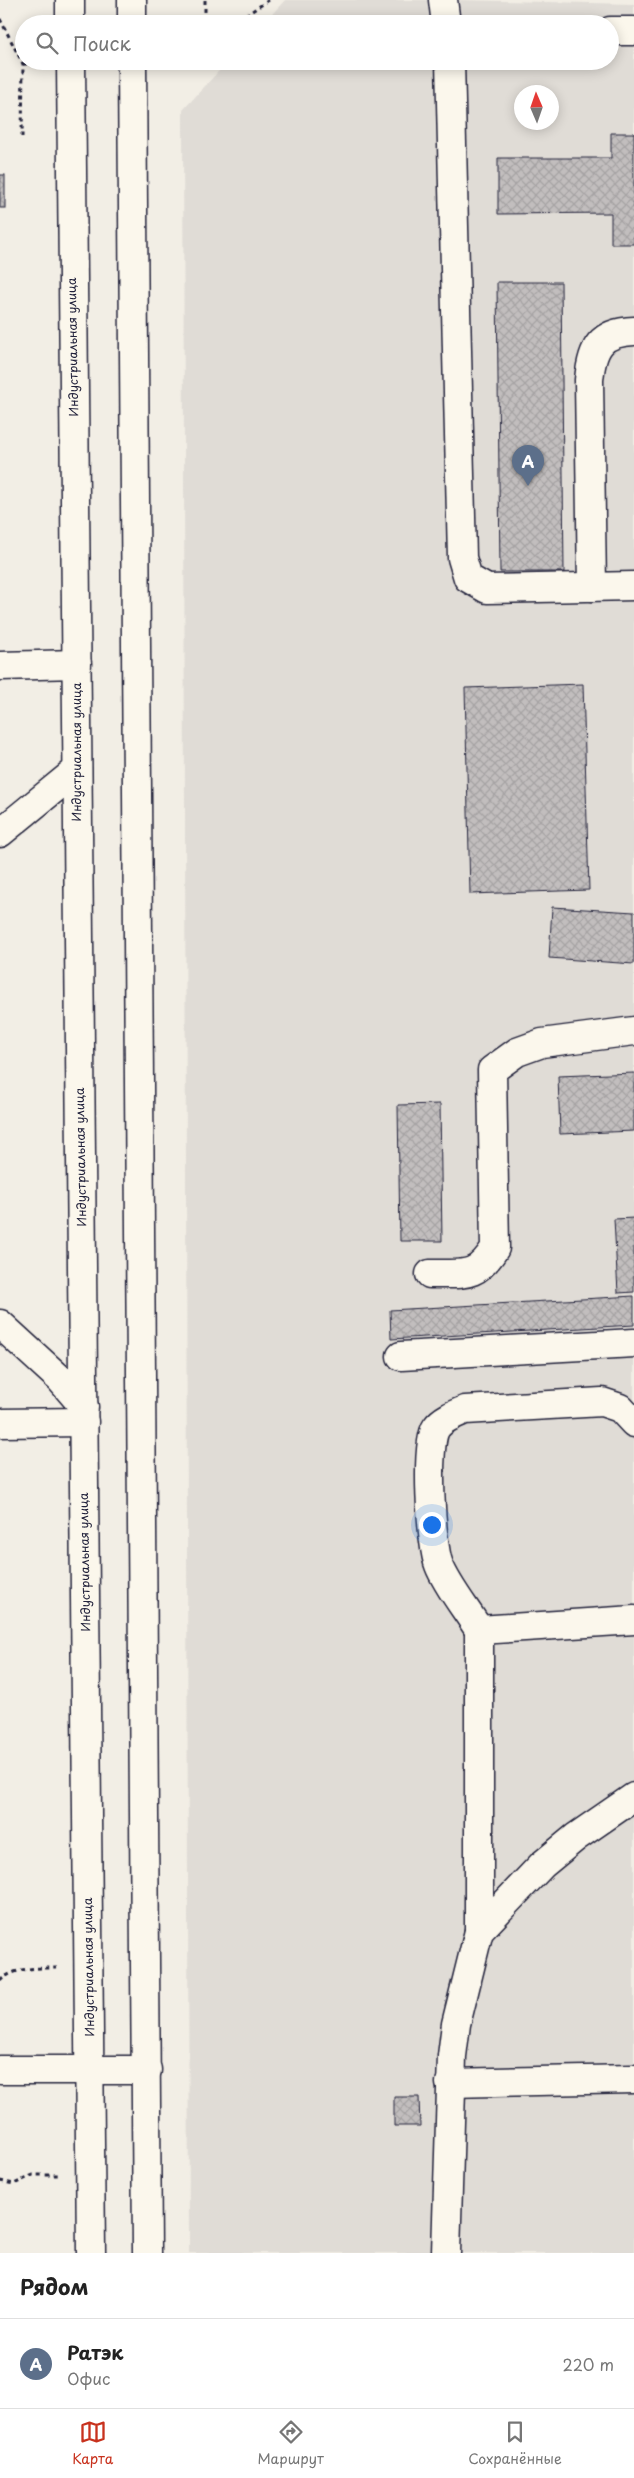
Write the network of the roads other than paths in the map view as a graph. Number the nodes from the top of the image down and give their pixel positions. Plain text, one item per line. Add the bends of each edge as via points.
1 (70, 0) edge
2 (132, 0) edge
3 (443, 0) edge
4 (70, 15) edge
5 (132, 15) edge
6 (445, 15) edge
7 (619, 30) edge
8 (634, 31) edge
9 (71, 70) edge
10 (132, 70) edge
11 (450, 70) edge
12 (634, 331) edge
13 (634, 586) edge
14 (592, 587) junction
15 (76, 664) junction
16 (0, 666) edge
17 (77, 770) junction
18 (0, 833) edge
19 (634, 1031) edge
20 (430, 1274) dead end
21 (0, 1324) edge
22 (634, 1344) edge
23 (401, 1356) dead end
24 (84, 1415) junction
25 (0, 1423) edge
26 (634, 1423) edge
27 (634, 1620) edge
28 (479, 1630) junction
29 (634, 1797) edge
30 (479, 1931) junction
31 (0, 2070) edge
32 (90, 2070) junction
33 (147, 2070) junction
34 (634, 2079) edge
35 (450, 2083) junction
36 (91, 2253) edge
37 (147, 2253) edge
38 (446, 2253) edge

1 - 4 main road
2 - 5 main road
3 - 6 main road
7 - 8 main road
9 - 15 main road, Индустриальная улица
10 - 33 main road
11 - 14 main road via 462,558 468,578 487,589
12 - 14 main road via 616,331 600,343 591,360
13 - 14 main road
15 - 16 main road
15 - 17 main road, Индустриальная улица
17 - 18 main road
17 - 24 main road, Индустриальная улица
19 - 20 main road via 542,1043 517,1052 492,1070 495,1248 485,1265 472,1272
21 - 24 main road via 60,1379
22 - 23 main road
24 - 25 main road
24 - 32 main road, Индустриальная улица
26 - 28 main road via 620,1408 602,1402 465,1410 448,1417 436,1428 431,1446 433,1543 439,1566
27 - 28 main road
28 - 30 main road
29 - 30 main road via 542,1864
30 - 35 main road via 456,2024
31 - 32 main road
32 - 33 main road
32 - 36 main road, Индустриальная улица
33 - 37 main road
34 - 35 main road
35 - 38 main road

